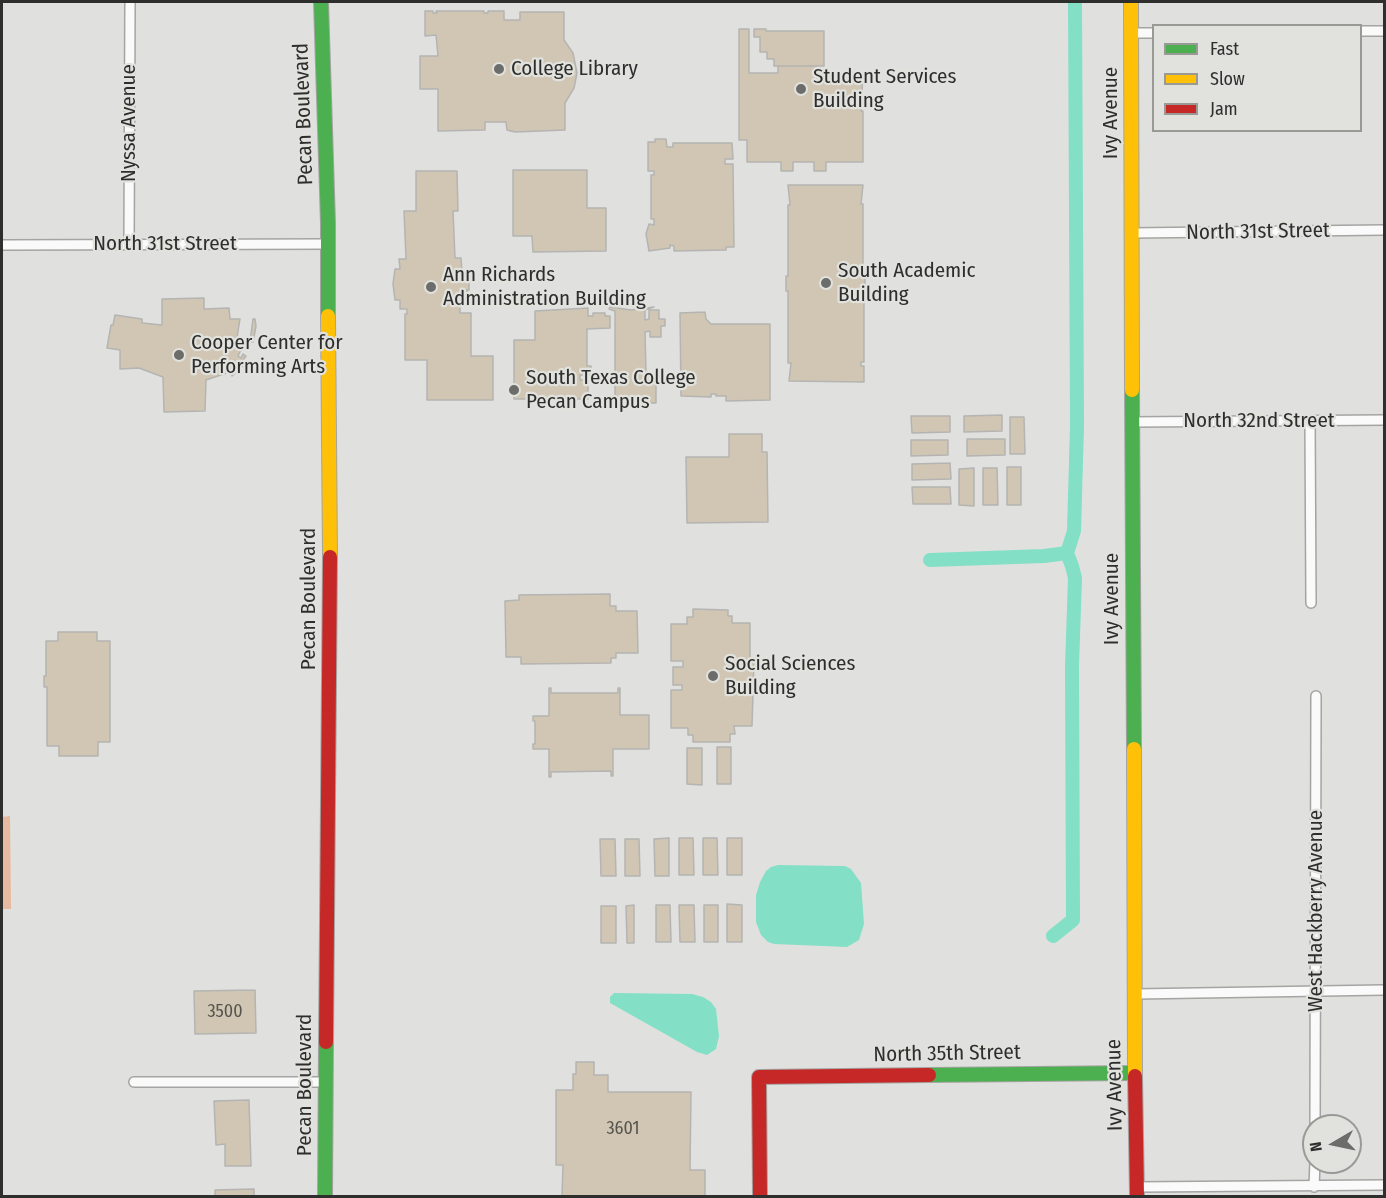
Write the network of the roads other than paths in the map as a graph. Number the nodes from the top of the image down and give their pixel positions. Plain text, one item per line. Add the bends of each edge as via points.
1 (130, 2) edge
2 (321, 2) edge
3 (1131, 2) edge
4 (1362, 31) edge
5 (1384, 31) edge
6 (1132, 33) junction
7 (1152, 33) edge
8 (1384, 230) edge
9 (1132, 233) junction
10 (129, 244) junction
11 (328, 244) junction
12 (2, 245) edge
13 (1384, 420) edge
14 (1310, 421) junction
15 (1133, 422) junction
16 (1311, 603) dead end
17 (1316, 696) dead end
18 (1384, 990) edge
19 (1316, 991) junction
20 (1135, 993) junction
21 (1135, 1073) junction
22 (134, 1082) dead end
23 (326, 1082) junction
24 (1315, 1114) edge
25 (1315, 1174) edge
26 (1384, 1185) edge
27 (1314, 1187) junction
28 (1138, 1192) edge
29 (325, 1197) edge
30 (760, 1197) edge

1 - 10 street, Nyssa Avenue
2 - 11 street, Pecan Boulevard
3 - 6 street, Ivy Avenue
4 - 5 street
6 - 7 street
6 - 9 street, Ivy Avenue
8 - 9 street, North 31st Street
9 - 15 street, Ivy Avenue
10 - 11 street, North 31st Street
10 - 12 street, North 31st Street
11 - 23 street, Pecan Boulevard
13 - 14 street, North 32nd Street
14 - 15 street, North 32nd Street
14 - 16 street
15 - 20 street, Ivy Avenue
17 - 19 street, West Hackberry Avenue
18 - 19 street
19 - 20 street
19 - 24 street, West Hackberry Avenue
20 - 21 street, Ivy Avenue
21 - 28 street, Ivy Avenue
21 - 30 street, North 35th Street via 759,1077
22 - 23 street
23 - 29 street, Pecan Boulevard
25 - 27 street
26 - 27 street
27 - 28 street

